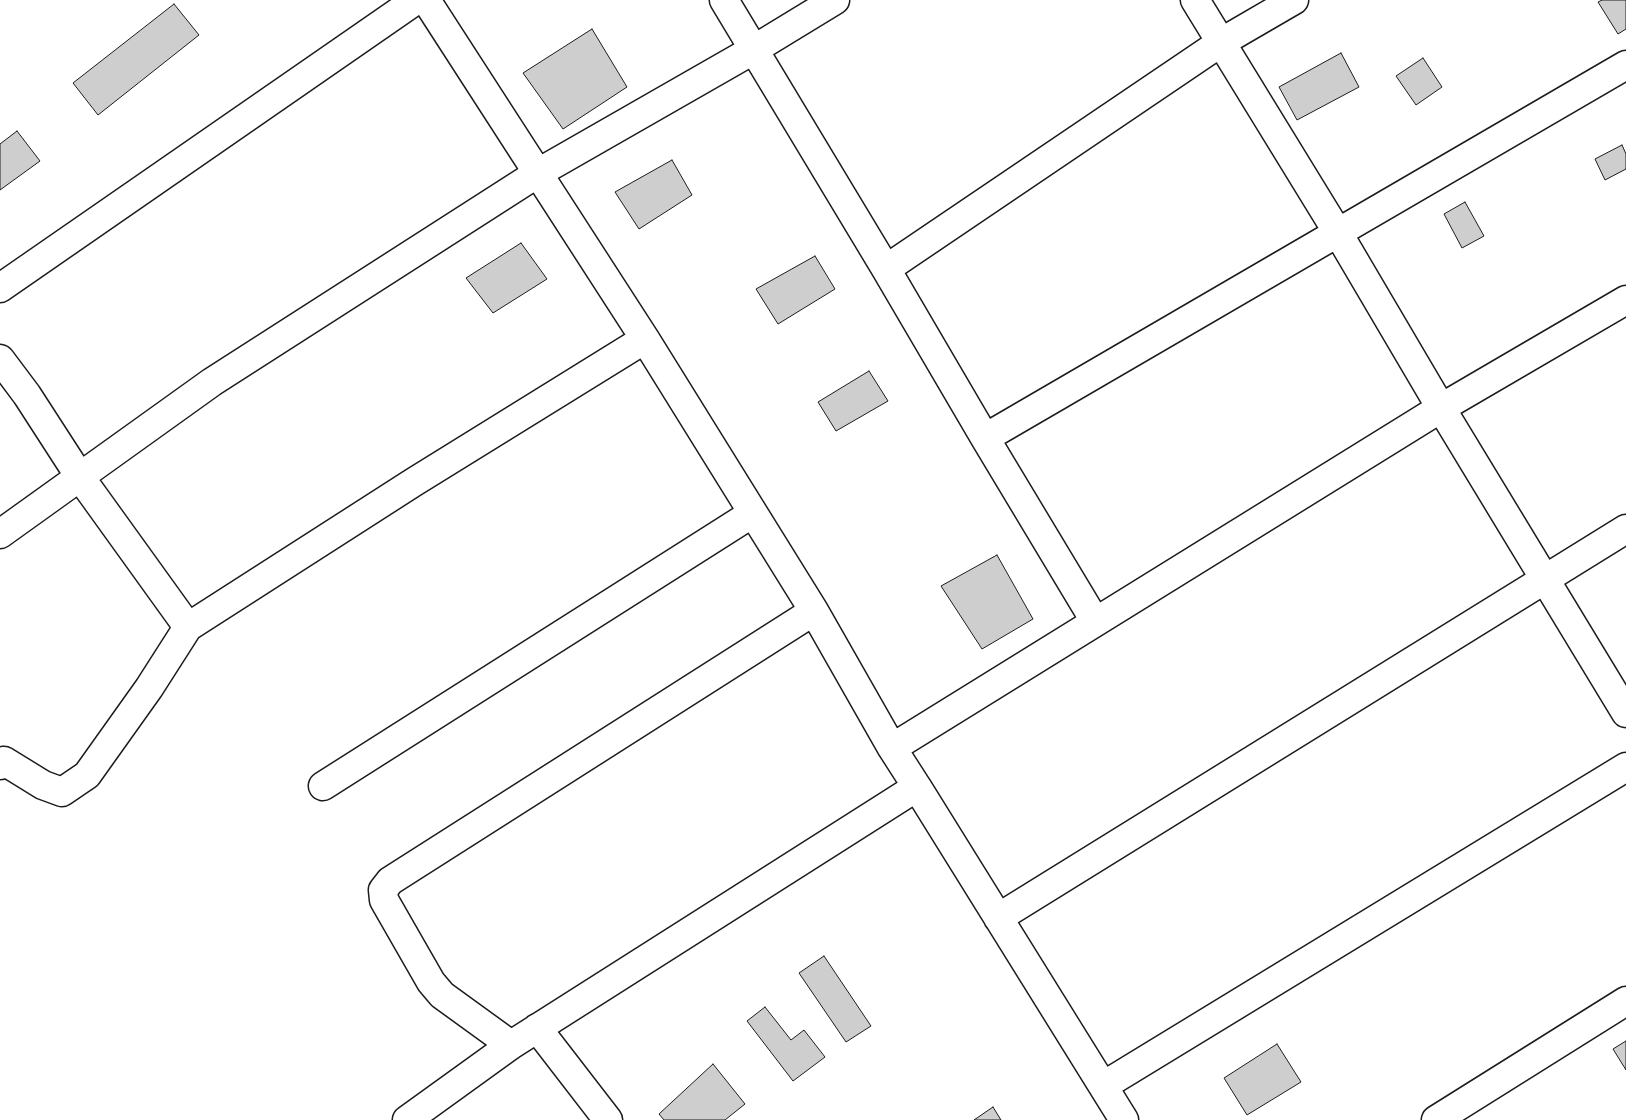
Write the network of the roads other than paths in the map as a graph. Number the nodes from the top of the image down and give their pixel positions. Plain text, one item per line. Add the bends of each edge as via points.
1 (416, 0) edge
2 (426, 0) edge
3 (724, 0) edge
4 (835, 0) edge
5 (1195, 0) edge
6 (1294, 0) edge
7 (1220, 43) junction
8 (753, 50) junction
9 (1626, 65) edge
10 (538, 173) junction
11 (1338, 233) junction
12 (886, 269) junction
13 (0, 288) edge
14 (1626, 300) edge
15 (645, 339) junction
16 (0, 359) edge
17 (1441, 408) junction
18 (984, 438) junction
19 (80, 477) junction
20 (753, 513) junction
21 (1626, 529) edge
22 (0, 534) edge
23 (1545, 579) junction
24 (814, 611) junction
25 (1095, 621) junction
26 (188, 627) junction
27 (1626, 713) edge
28 (892, 748) junction
29 (0, 764) edge
30 (1626, 767) edge
31 (322, 786) dead end
32 (916, 787) junction
33 (998, 918) junction
34 (1626, 1001) edge
35 (538, 1028) junction
36 (511, 1045) junction
37 (1103, 1086) junction
38 (406, 1120) edge
39 (608, 1120) edge
40 (1124, 1120) edge
41 (1436, 1120) edge

1 - 13 street
2 - 10 street
3 - 8 street
4 - 8 street
5 - 7 street
6 - 7 street
7 - 11 street
7 - 12 street
8 - 10 street
8 - 12 street
9 - 11 street
10 - 15 street
10 - 19 street via 212,382
11 - 17 street
11 - 18 street
12 - 18 street
14 - 17 street
15 - 20 street
15 - 26 street
16 - 19 street
17 - 23 street
17 - 25 street
18 - 25 street
19 - 22 street
19 - 26 street
20 - 24 street
20 - 31 street
21 - 23 street
23 - 27 street
23 - 33 street
24 - 28 street
24 - 36 street via 390,881 383,890 384,900 431,982 442,995
25 - 28 street
26 - 29 street via 87,775 62,792 43,785 4,761
28 - 32 street
30 - 37 street
32 - 33 street
32 - 35 street
33 - 37 street
34 - 41 street
35 - 36 street
35 - 39 street
36 - 38 street
37 - 40 street

